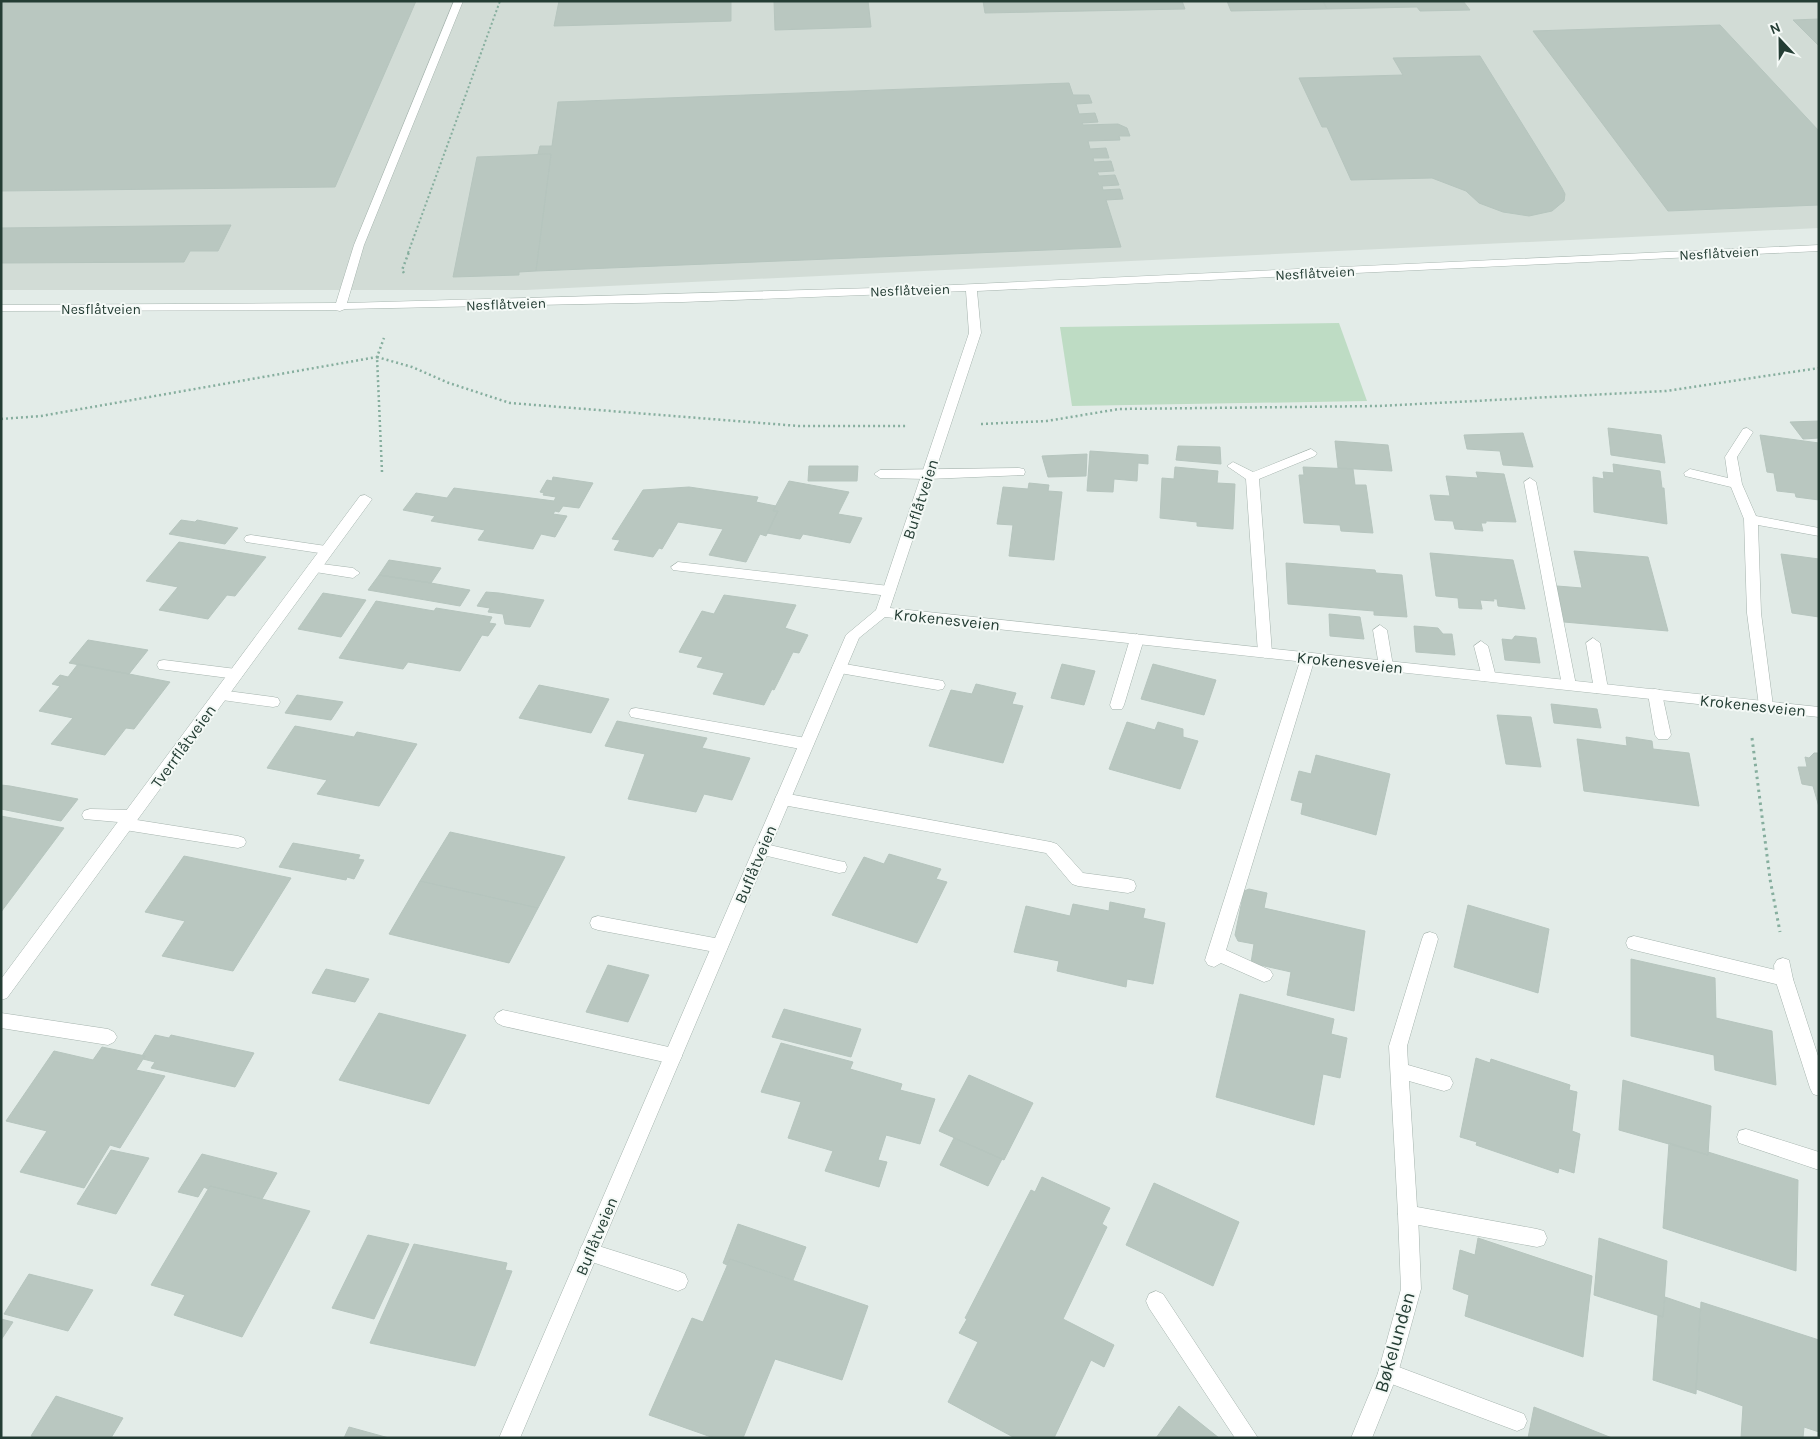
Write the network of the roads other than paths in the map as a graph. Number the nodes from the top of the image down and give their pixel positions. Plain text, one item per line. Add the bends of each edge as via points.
1 (459, 1) edge
2 (1819, 248) edge
3 (971, 288) junction
4 (1, 308) edge
5 (340, 308) junction
6 (1747, 432) dead end
7 (1311, 453) dead end
8 (1233, 466) dead end
9 (1019, 472) dead end
10 (880, 474) dead end
11 (1690, 474) dead end
12 (928, 475) junction
13 (1252, 477) junction
14 (1530, 482) dead end
15 (1736, 484) junction
16 (365, 499) road end
17 (1751, 519) junction
18 (1819, 532) edge
19 (250, 539) dead end
20 (326, 550) junction
21 (678, 567) dead end
22 (314, 568) junction
23 (353, 573) dead end
24 (889, 591) junction
25 (882, 612) junction
26 (1380, 630) dead end
27 (1137, 639) junction
28 (1593, 643) dead end
29 (1481, 646) dead end
30 (1265, 653) junction
31 (1308, 658) junction
32 (164, 665) dead end
33 (1386, 666) junction
34 (839, 668) junction
35 (236, 674) junction
36 (1489, 677) junction
37 (938, 685) dead end
38 (1568, 685) junction
39 (1600, 688) junction
40 (220, 694) junction
41 (1655, 694) junction
42 (273, 702) dead end
43 (1117, 705) dead end
44 (1766, 706) junction
45 (1819, 712) edge
46 (636, 713) dead end
47 (1663, 735) dead end
48 (806, 744) junction
49 (783, 799) junction
50 (90, 814) dead end
51 (128, 820) junction
52 (238, 842) dead end
53 (761, 849) junction
54 (838, 867) dead end
55 (1128, 886) dead end
56 (598, 923) dead end
57 (1430, 939) dead end
58 (1634, 943) dead end
59 (720, 946) junction
60 (1264, 975) dead end
61 (1, 993) edge
62 (503, 1018) dead end
63 (1, 1020) edge
64 (108, 1037) dead end
65 (673, 1056) junction
66 (1399, 1070) junction
67 (1444, 1083) dead end
68 (1819, 1088) edge
69 (1746, 1137) dead end
70 (1819, 1161) edge
71 (1408, 1214) junction
72 (1537, 1238) dead end
73 (589, 1252) junction
74 (678, 1281) dead end
75 (1156, 1301) dead end
76 (1388, 1373) junction
77 (1518, 1421) dead end
78 (510, 1438) edge
79 (1248, 1438) edge
80 (1361, 1438) edge

1 - 5 street via 369,220
2 - 3 street, Nesflåtveien
3 - 5 street, Nesflåtveien
3 - 12 street, Buflåtveien via 975,333
4 - 5 street, Nesflåtveien
6 - 15 street via 1731,458
7 - 13 street
8 - 13 street
9 - 12 street
10 - 12 street
11 - 15 street
12 - 24 street, Buflåtveien
13 - 30 street
14 - 38 street
15 - 17 street
16 - 20 street, Tverrflåtveien
17 - 18 street
17 - 44 street via 1754,614
19 - 20 street
20 - 22 street, Tverrflåtveien
21 - 24 street
22 - 23 street
22 - 35 street, Tverrflåtveien
24 - 25 street, Buflåtveien
25 - 27 street, Krokenesveien
25 - 34 street, Buflåtveien via 853,635
26 - 33 street
27 - 30 street, Krokenesveien
27 - 43 street
28 - 39 street
29 - 36 street
30 - 31 street, Krokenesveien
31 - 33 street, Krokenesveien
31 - 60 street via 1214,956
32 - 35 street
33 - 36 street, Krokenesveien
34 - 37 street
34 - 48 street, Buflåtveien
35 - 40 street, Tverrflåtveien
36 - 38 street, Krokenesveien
38 - 39 street, Krokenesveien
39 - 41 street, Krokenesveien
40 - 42 street
40 - 51 street, Tverrflåtveien
41 - 44 street, Krokenesveien
41 - 47 street
44 - 45 street, Krokenesveien
46 - 48 street
48 - 49 street, Buflåtveien
49 - 53 street, Buflåtveien
49 - 55 street via 1051,848 1078,879
50 - 51 street
51 - 52 street
51 - 61 street, Tverrflåtveien
53 - 54 street
53 - 59 street, Buflåtveien
56 - 59 street
57 - 66 street, Bøkelunden via 1398,1046
58 - 68 street via 1784,972
59 - 65 street, Buflåtveien
62 - 65 street
63 - 64 street
65 - 73 street, Buflåtveien
66 - 67 street
66 - 71 street, Bøkelunden
69 - 70 street
71 - 72 street
71 - 76 street, Bøkelunden via 1411,1289
73 - 74 street
73 - 78 street, Buflåtveien
75 - 79 street
76 - 77 street
76 - 80 street, Bøkelunden

